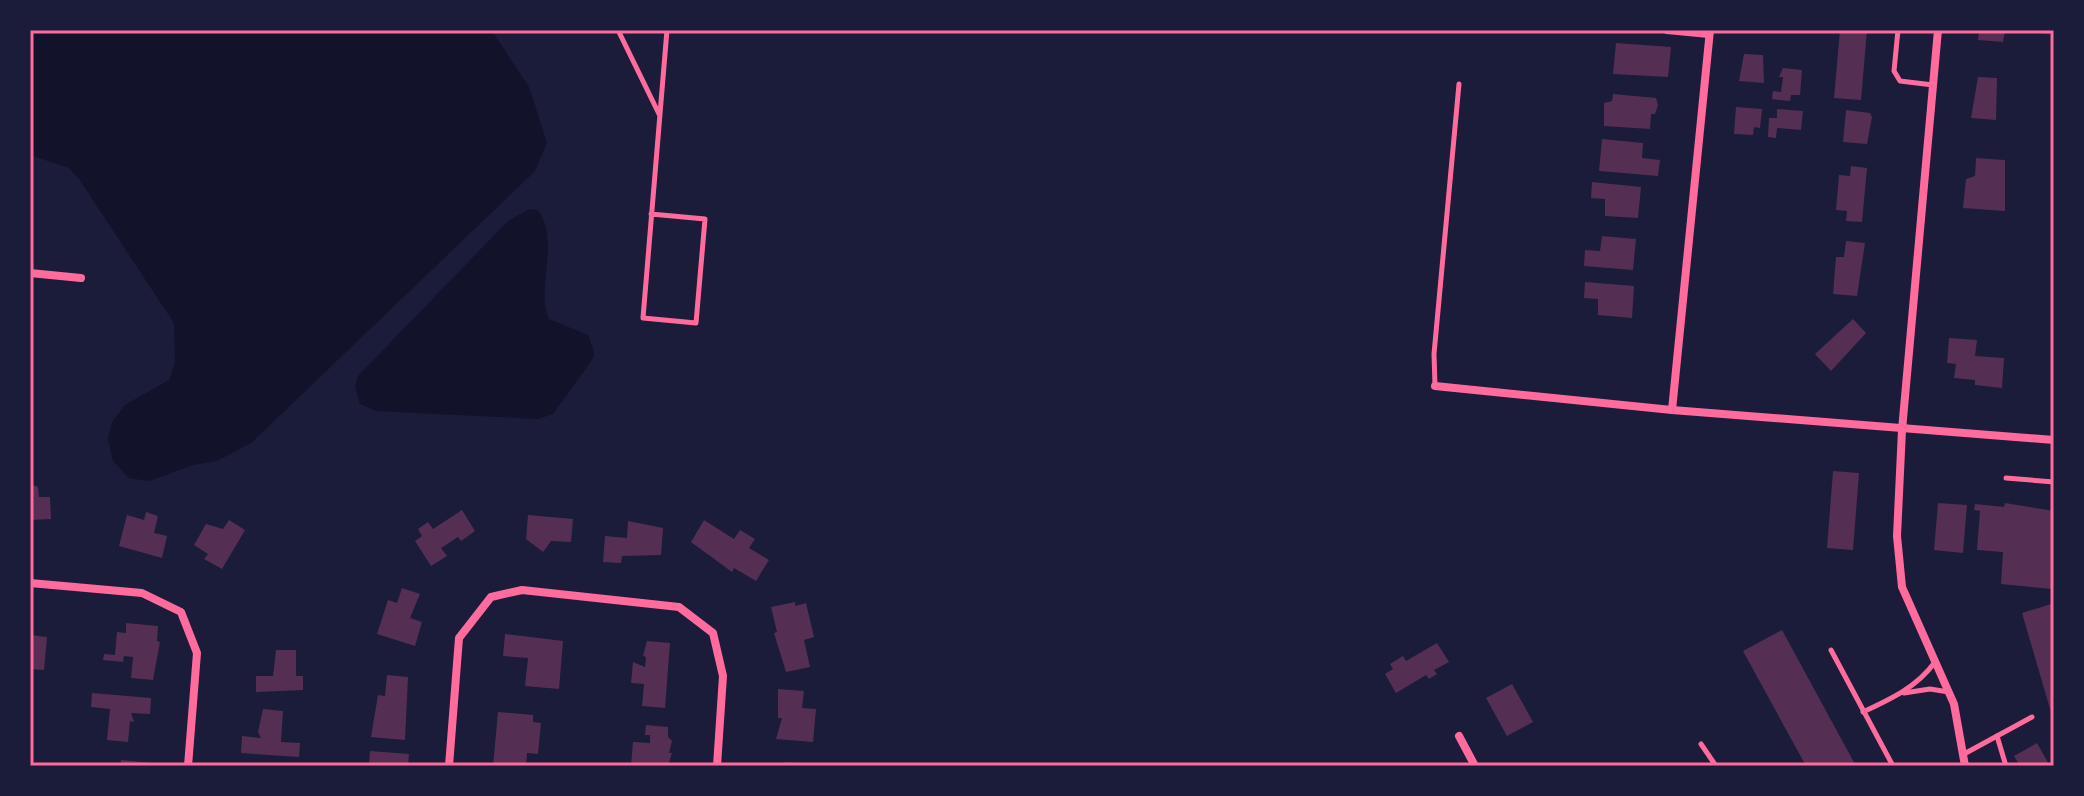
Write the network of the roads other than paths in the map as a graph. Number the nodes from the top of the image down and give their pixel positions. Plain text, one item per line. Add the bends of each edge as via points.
1 (618, 30) edge
2 (667, 30) edge
3 (1667, 30) edge
4 (1898, 30) edge
5 (1938, 30) edge
6 (1709, 32) edge
7 (1459, 84) dead end
8 (1933, 85) junction
9 (659, 114) junction
10 (651, 214) junction
11 (30, 273) edge
12 (81, 278) dead end
13 (1435, 386) joint
14 (1672, 410) junction
15 (1902, 430) junction
16 (2054, 440) edge
17 (2006, 478) dead end
18 (2054, 482) edge
19 (30, 583) edge
20 (1831, 650) dead end
21 (1936, 661) junction
22 (1950, 692) junction
23 (1903, 693) junction
24 (1863, 712) junction
25 (2032, 717) dead end
26 (1459, 736) dead end
27 (1997, 736) junction
28 (1701, 744) dead end
29 (1964, 754) junction
30 (188, 766) edge
31 (449, 766) edge
32 (717, 766) edge
33 (1475, 766) edge
34 (1716, 766) edge
35 (1893, 766) edge
36 (1965, 766) edge
37 (2006, 766) edge

1 - 9 lane
2 - 9 lane
3 - 6 street
4 - 8 lane via 1894,71 1900,81
5 - 8 street
6 - 14 street
7 - 13 lane
8 - 15 street
9 - 10 lane
10 - 10 lane via 705,219 696,323 643,318
11 - 12 street
13 - 14 street
14 - 15 street
15 - 16 street
15 - 21 street via 1898,561 1902,587
17 - 18 lane
19 - 30 street via 142,593 181,612 197,653
20 - 24 lane
21 - 22 street
21 - 23 lane
22 - 23 lane
22 - 29 street
23 - 24 lane
24 - 35 lane
25 - 27 lane
26 - 33 street
27 - 29 lane
27 - 37 lane
28 - 34 lane
29 - 36 street
31 - 32 street via 459,638 491,597 522,590 679,607 713,633 723,676

